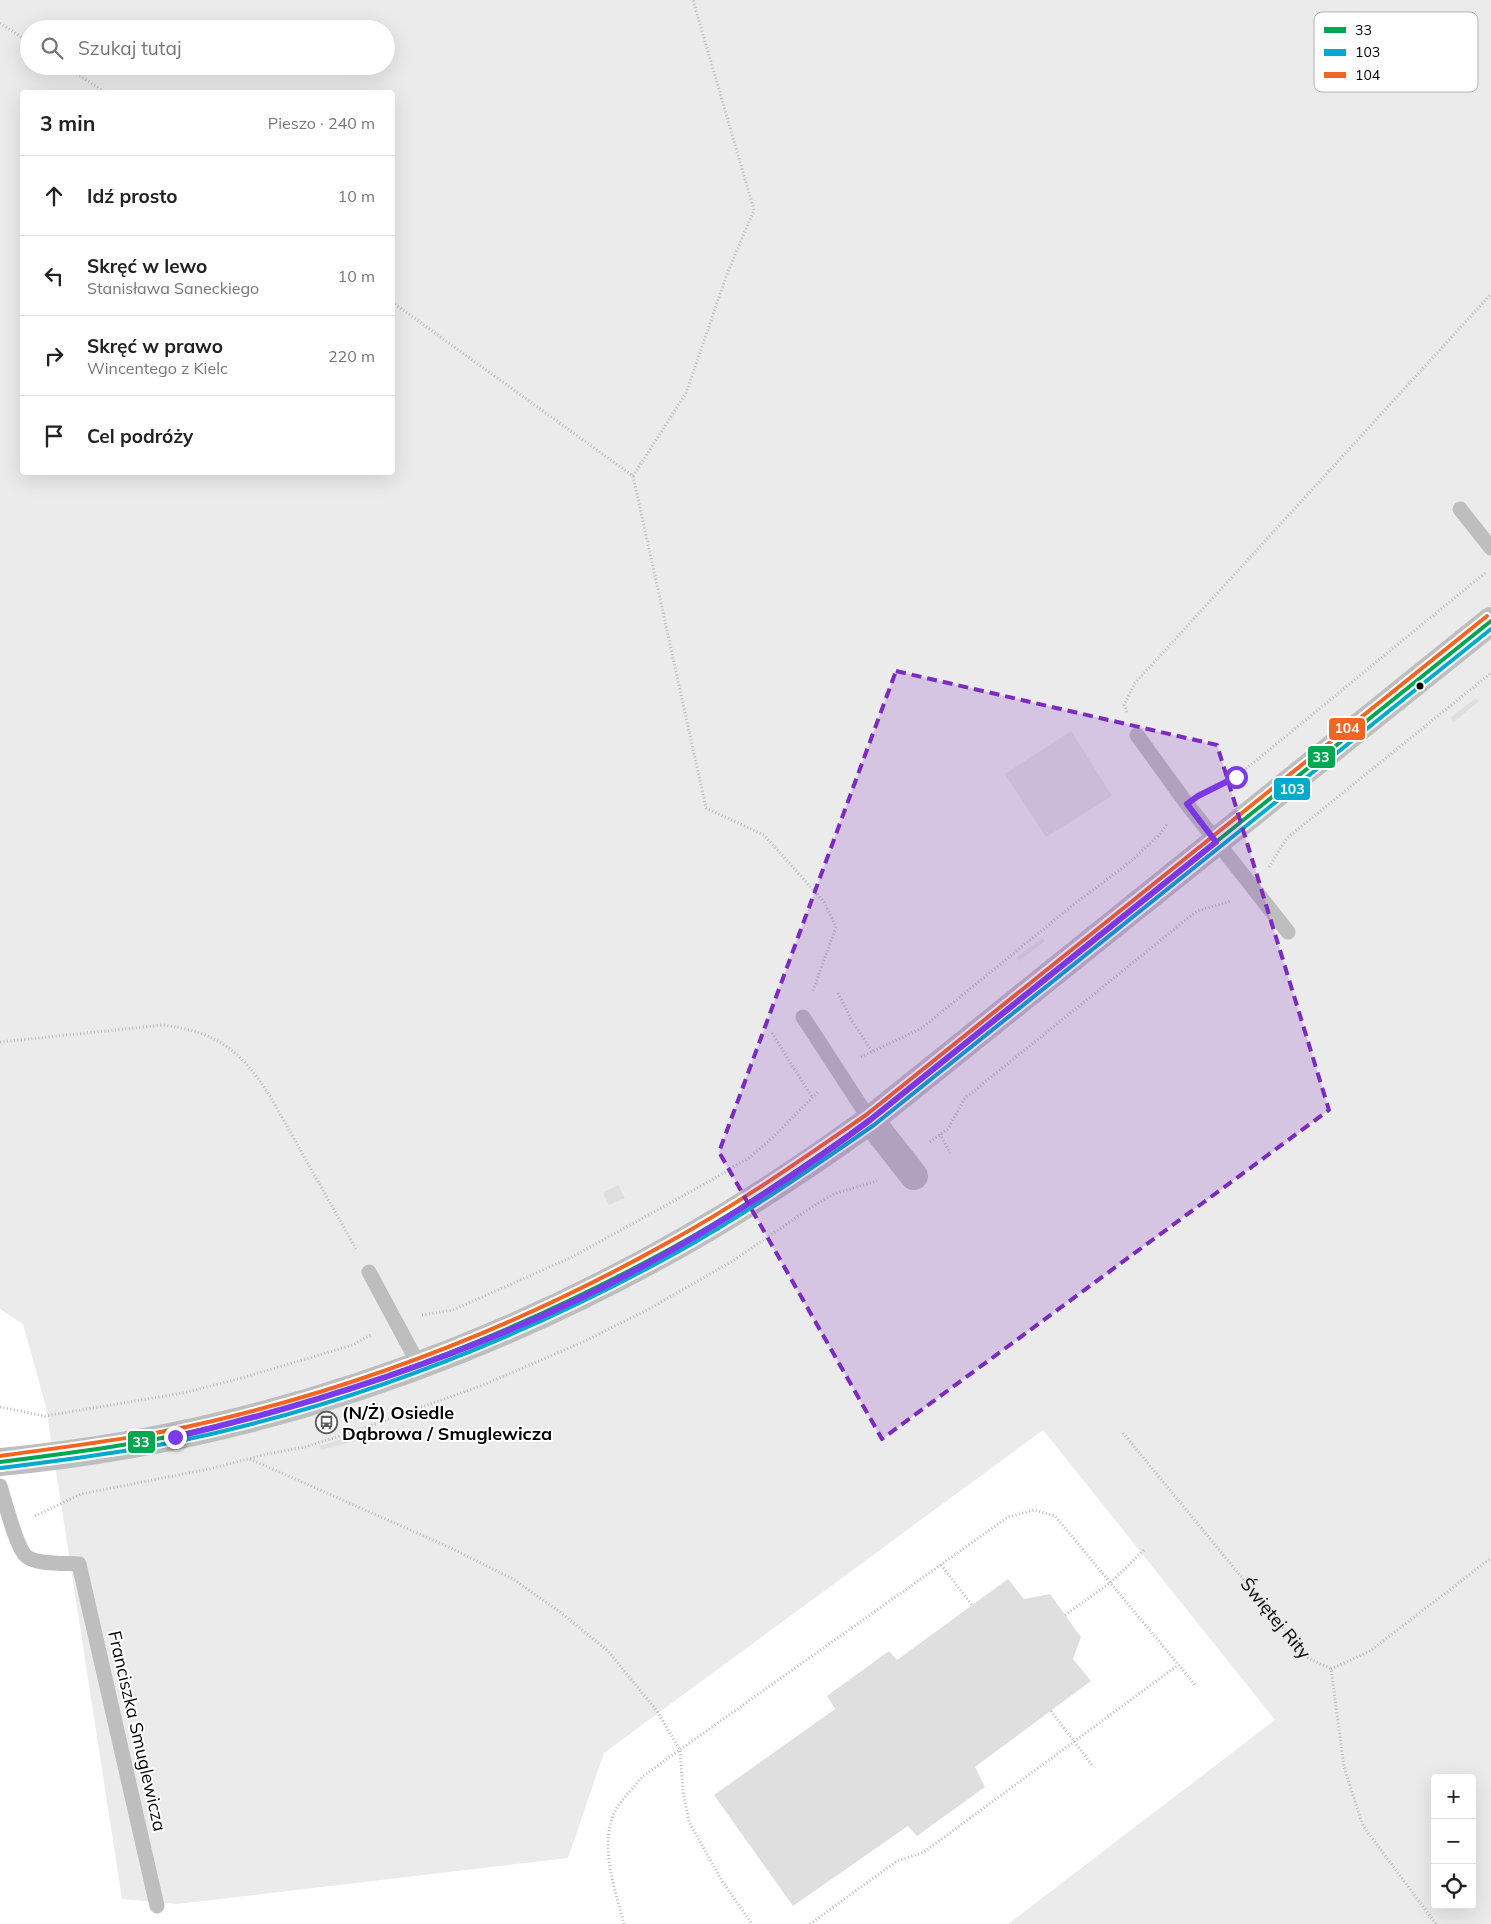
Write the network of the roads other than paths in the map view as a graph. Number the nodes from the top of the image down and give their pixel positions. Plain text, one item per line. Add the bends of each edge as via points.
1 (1460, 509) dead end
2 (1491, 548) edge
3 (1491, 621) edge
4 (1137, 735) road end
5 (1216, 842) junction
6 (1288, 932) dead end
7 (803, 1017) road end
8 (870, 1120) junction
9 (909, 1169) road end
10 (369, 1272) road end
11 (419, 1365) junction
12 (0, 1462) edge
13 (0, 1486) edge
14 (157, 1906) dead end

1 - 2 lane
3 - 5 street
4 - 5 lane
5 - 6 lane
5 - 8 street
7 - 8 lane
8 - 9 street
8 - 11 street via 756,1200 662,1254 570,1302
10 - 11 lane
11 - 12 street via 320,1398 175,1437
13 - 14 lane, Franciszka Smuglewicza via 19,1546 26,1556 37,1561 79,1564

